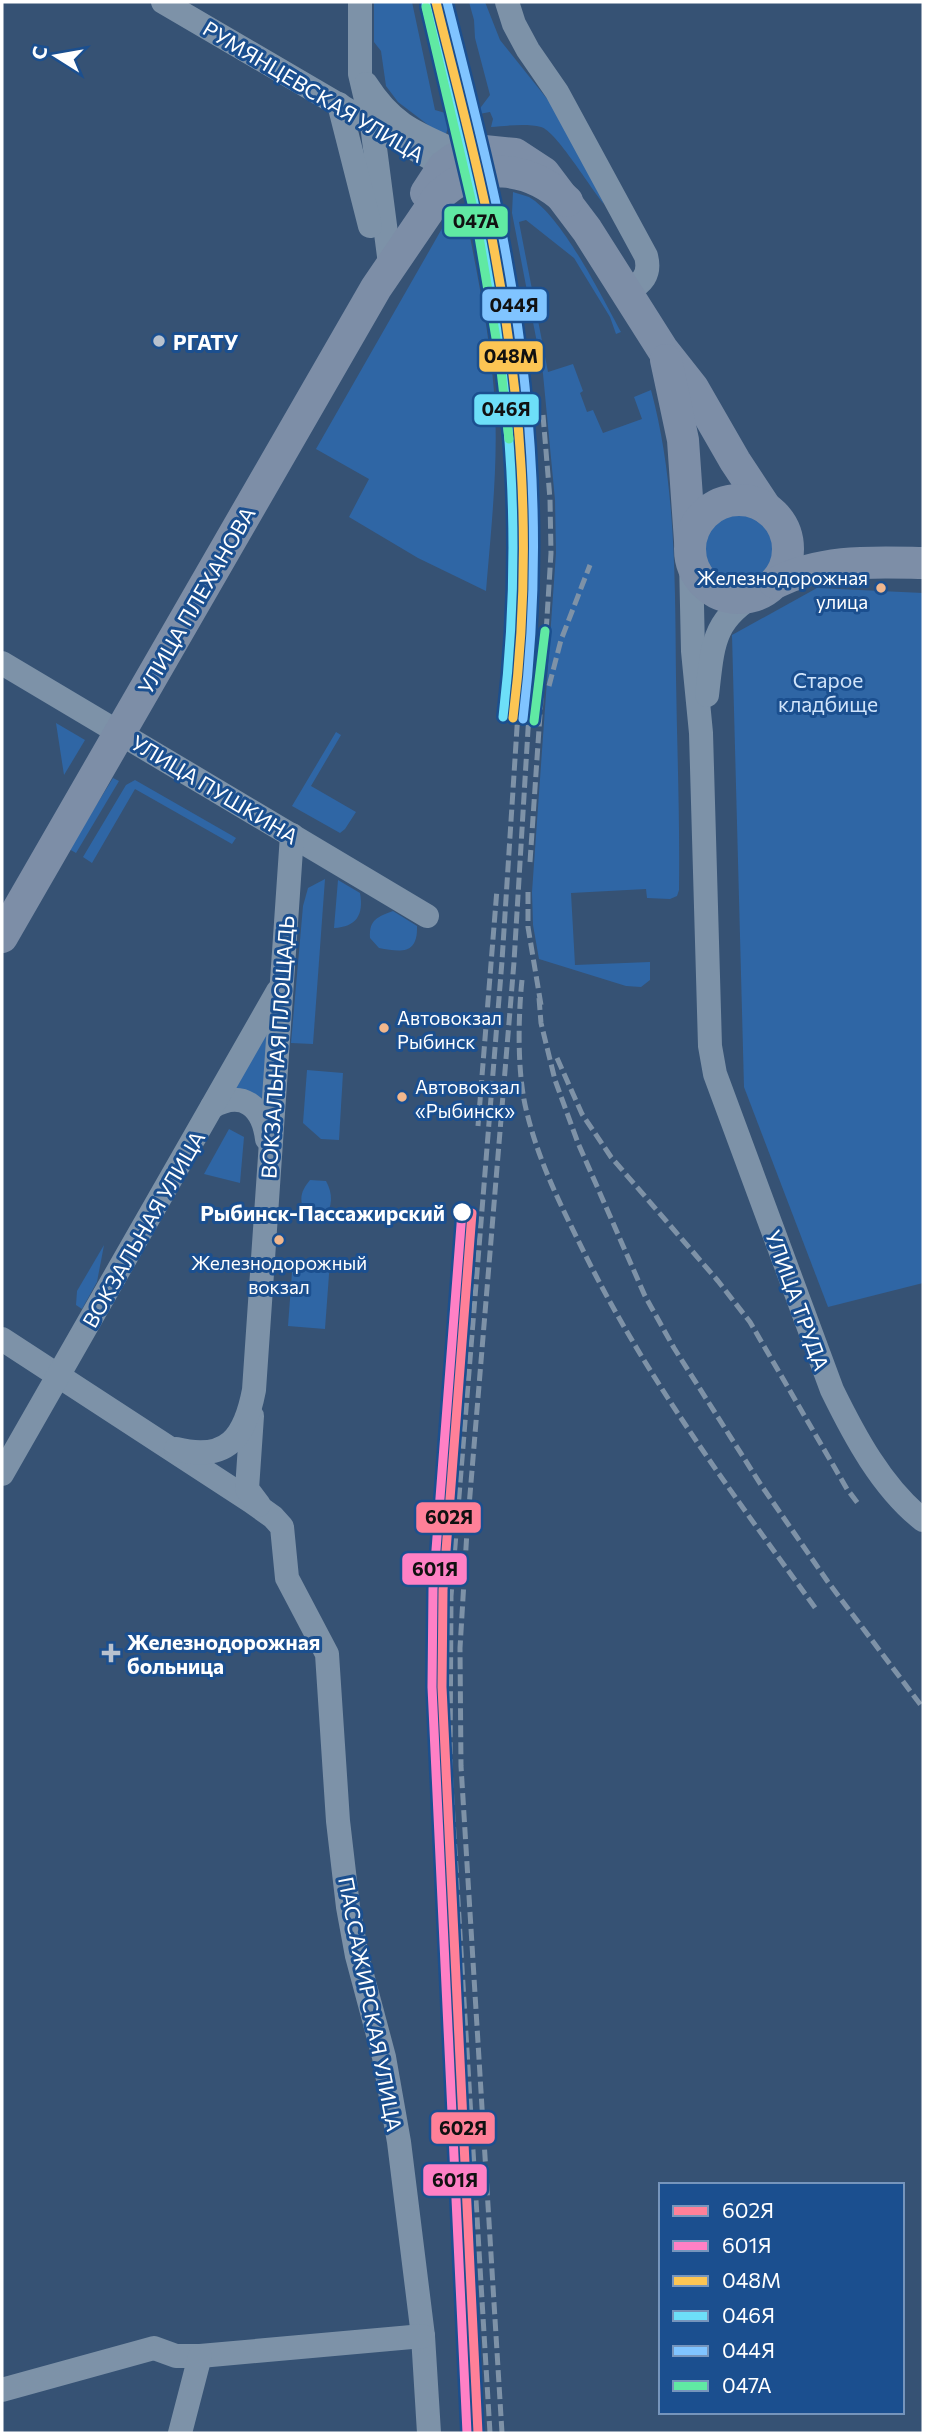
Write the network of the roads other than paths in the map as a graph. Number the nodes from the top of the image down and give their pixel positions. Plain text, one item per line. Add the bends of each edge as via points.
1 (163, 2) edge
2 (360, 2) edge
3 (507, 2) edge
4 (360, 74) junction
5 (339, 104) junction
6 (372, 125) junction
7 (458, 167) junction
8 (383, 276) junction
9 (627, 292) junction
10 (664, 352) junction
11 (773, 514) junction
12 (690, 551) junction
13 (869, 561) junction
14 (923, 563) edge
15 (767, 587) junction
16 (2, 663) edge
17 (120, 732) junction
18 (701, 733) junction
19 (292, 835) junction
20 (427, 916) dead end
21 (2, 937) edge
22 (282, 984) junction
23 (212, 1107) junction
24 (269, 1157) junction
25 (2, 1339) edge
26 (58, 1377) junction
27 (254, 1390) junction
28 (172, 1448) junction
29 (2, 1474) edge
30 (261, 1509) junction
31 (923, 1520) edge
32 (423, 2336) junction
33 (200, 2356) junction
34 (2, 2390) edge
35 (180, 2433) edge
36 (429, 2433) edge

1 - 5 street, РУМЯНЦЕВСКАЯ УЛИЦА
2 - 4 street
3 - 9 street via 528,50 557,92 646,256 645,278
4 - 6 street
4 - 7 street, РУМЯНЦЕВСКАЯ УЛИЦА via 380,106
5 - 6 street, РУМЯНЦЕВСКАЯ УЛИЦА
5 - 8 street
6 - 7 street, РУМЯНЦЕВСКАЯ УЛИЦА
6 - 8 street
7 - 8 main road, УЛИЦА ПЛЕХАНОВА via 428,189
7 - 9 main road via 495,150 524,158 544,173 567,201
8 - 17 main road, УЛИЦА ПЛЕХАНОВА
9 - 10 main road
10 - 11 main road via 693,387 751,486
10 - 12 main road via 682,440
11 - 12 main road via 754,502 722,502 700,518 693,529
11 - 13 main road via 803,538
11 - 15 main road via 786,536 788,552 784,569
12 - 15 main road via 700,580 717,593 738,598
12 - 18 street
13 - 14 main road
13 - 15 main road via 797,572
15 - 18 street via 737,606 722,625 712,657
16 - 17 street, УЛИЦА ПУШКИНА
17 - 19 street, УЛИЦА ПУШКИНА
17 - 21 main road, УЛИЦА ПЛЕХАНОВА
18 - 31 street, УЛИЦА ТРУДА via 712,1059 832,1390 882,1476
19 - 20 street, УЛИЦА ПУШКИНА
19 - 22 street, ВОКЗАЛЬНАЯ ПЛОЩАДЬ
22 - 23 street, ВОКЗАЛЬНАЯ УЛИЦА
22 - 24 street, ВОКЗАЛЬНАЯ ПЛОЩАДЬ
23 - 24 street via 232,1099 255,1110 265,1127
23 - 26 street, ВОКЗАЛЬНАЯ УЛИЦА
24 - 27 street, ВОКЗАЛЬНАЯ ПЛОЩАДЬ
25 - 26 street
26 - 28 street
26 - 29 street, ВОКЗАЛЬНАЯ УЛИЦА
27 - 28 street, ВОКЗАЛЬНАЯ ПЛОЩАДЬ via 245,1426 230,1443 207,1452
27 - 30 street via 247,1489
28 - 30 street
30 - 32 street, ПАССАЖИРСКАЯ УЛИЦА via 282,1527 287,1578 327,1654 348,1907 399,2142
32 - 33 street
32 - 36 street, ПАССАЖИРСКАЯ УЛИЦА
33 - 34 street via 176,2356 153,2348
33 - 35 street

